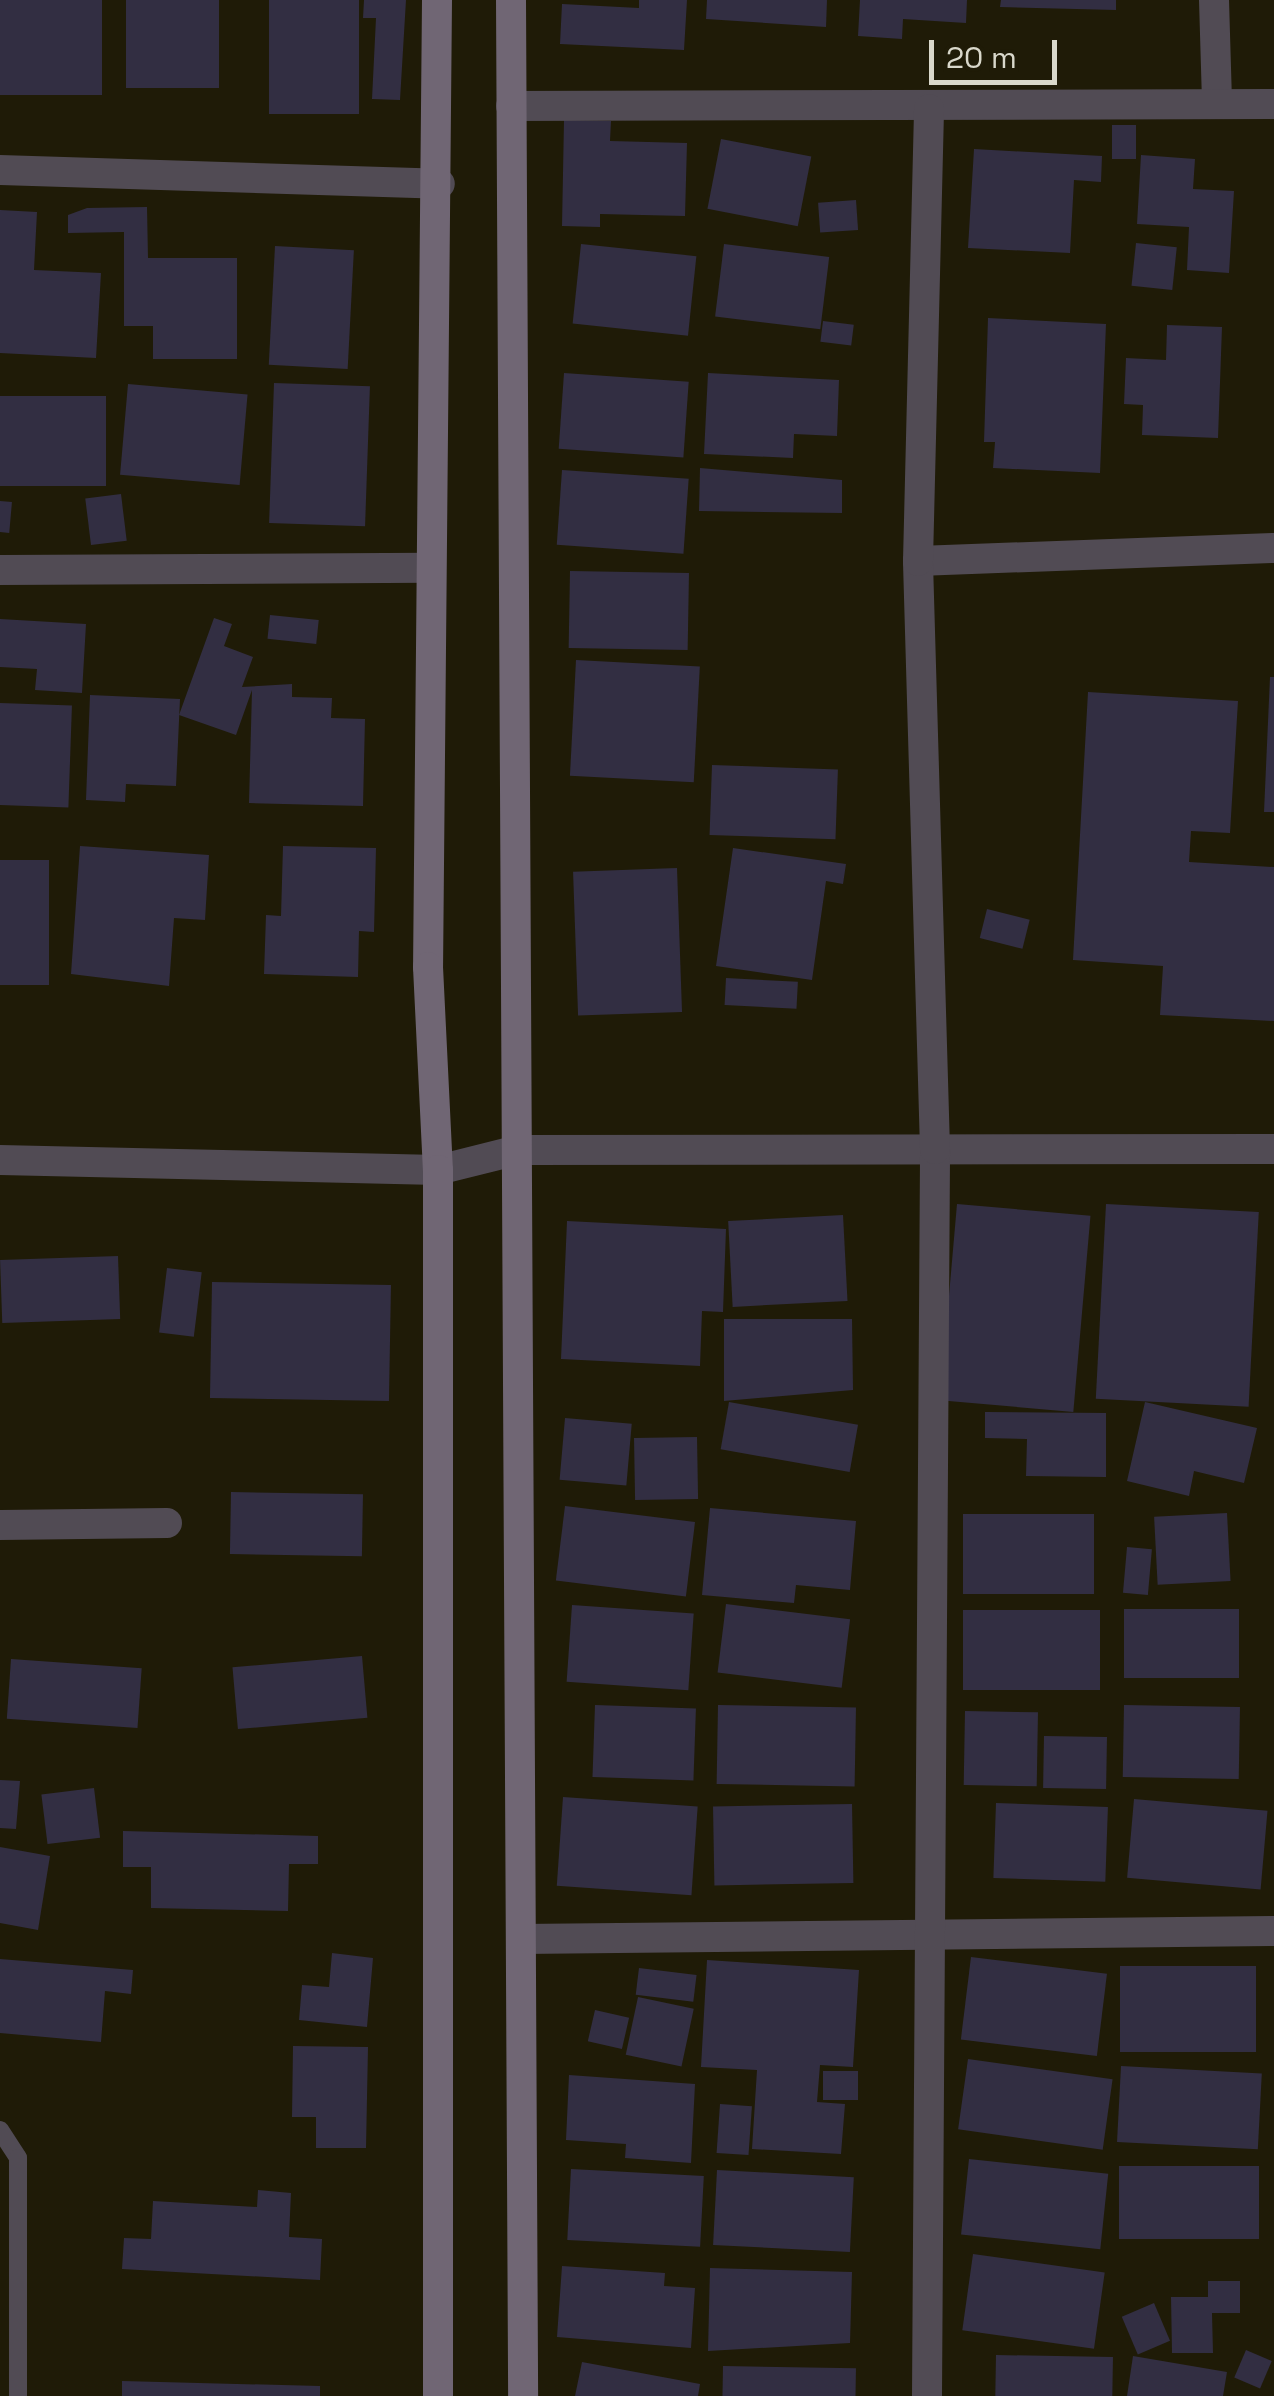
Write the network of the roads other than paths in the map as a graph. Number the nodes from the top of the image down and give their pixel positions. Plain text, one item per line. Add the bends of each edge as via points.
1 (437, 0) edge
2 (512, 0) edge
3 (1214, 0) edge
4 (1218, 104) junction
5 (1274, 104) edge
6 (510, 106) junction
7 (929, 110) junction
8 (0, 170) edge
9 (440, 184) junction
10 (1274, 548) edge
11 (918, 560) junction
12 (430, 568) junction
13 (0, 570) edge
14 (936, 1149) junction
15 (1274, 1149) edge
16 (518, 1150) junction
17 (0, 1160) edge
18 (438, 1170) junction
19 (167, 1524) dead end
20 (0, 1525) edge
21 (1274, 1931) edge
22 (929, 1934) junction
23 (520, 1939) junction
24 (0, 2130) edge
25 (18, 2396) edge
26 (438, 2396) edge
27 (524, 2396) edge
28 (927, 2396) edge

1 - 9 street
2 - 6 street
3 - 4 street
4 - 5 street
4 - 7 street
6 - 7 street
6 - 16 street
7 - 11 street
8 - 9 street
9 - 12 street
10 - 11 street
11 - 14 street
12 - 13 street
12 - 18 street via 428,968
14 - 15 street
14 - 16 street
14 - 22 street
16 - 18 street
16 - 23 street
17 - 18 street
18 - 26 street
19 - 20 street
21 - 22 street
22 - 23 street
22 - 28 street
23 - 27 street
24 - 25 lane via 18,2158

